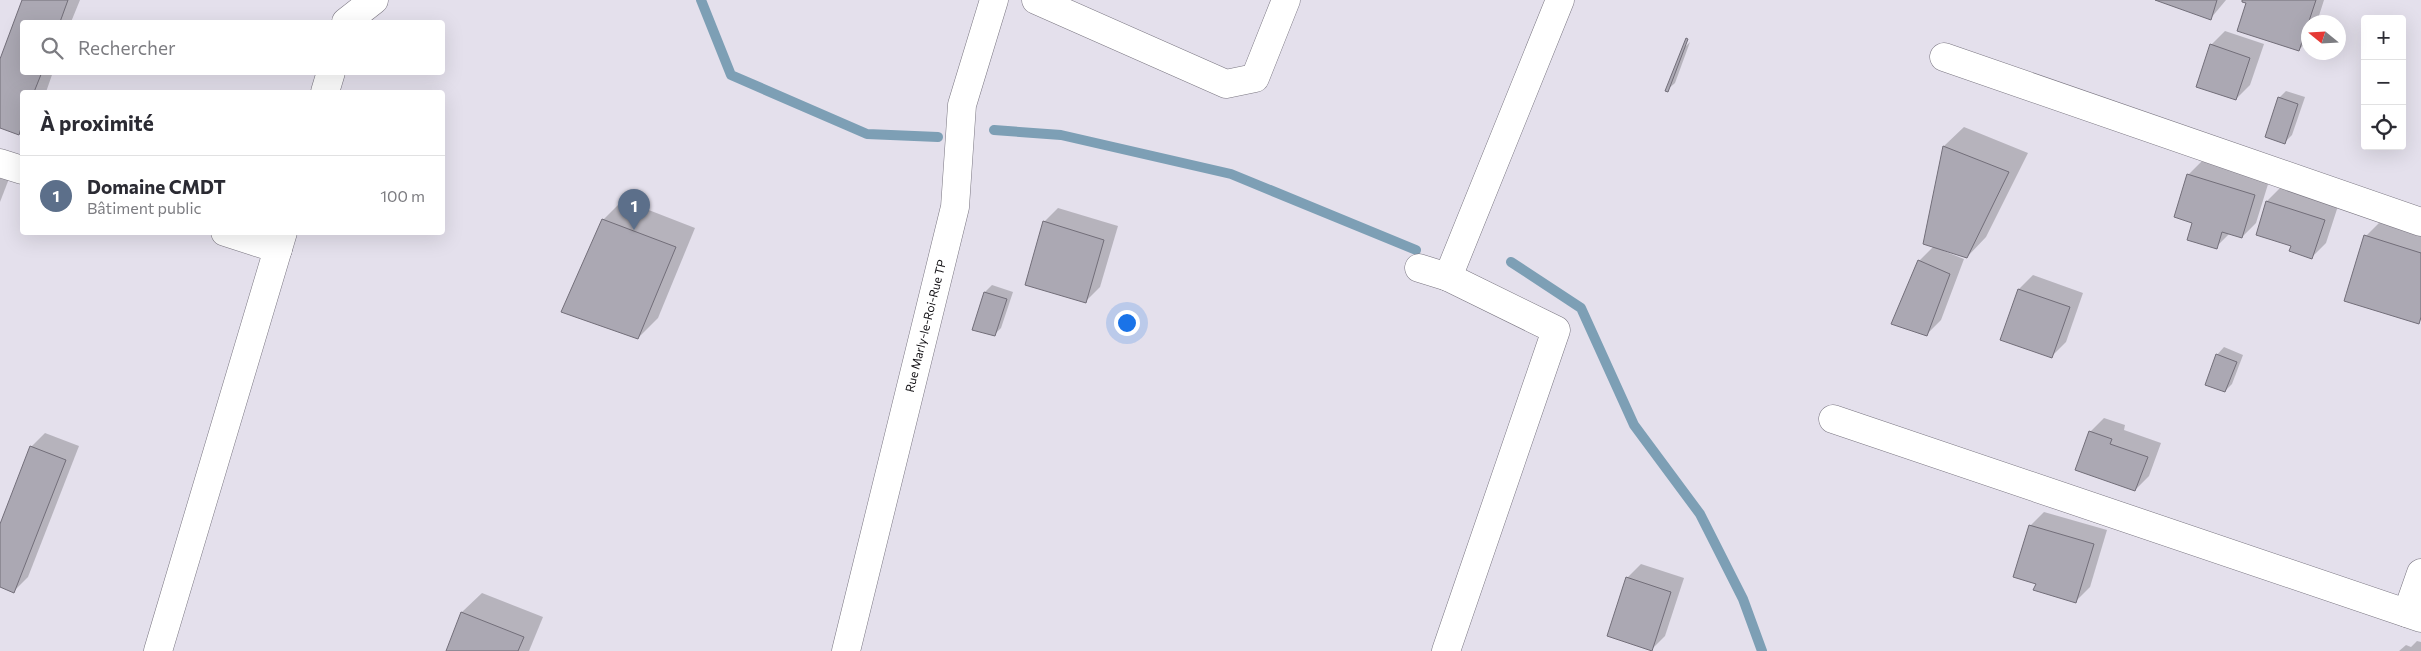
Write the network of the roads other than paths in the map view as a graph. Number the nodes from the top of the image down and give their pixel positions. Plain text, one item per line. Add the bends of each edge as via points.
1 (374, 0) edge
2 (994, 0) edge
3 (1036, 0) edge
4 (1286, 0) edge
5 (1560, 0) edge
6 (349, 20) edge
7 (1944, 57) dead end
8 (330, 75) edge
9 (326, 90) edge
10 (0, 163) edge
11 (20, 169) edge
12 (2421, 222) edge
13 (244, 235) edge
14 (280, 241) edge
15 (1419, 268) dead end
16 (1448, 278) junction
17 (1833, 419) dead end
18 (2421, 573) edge
19 (2414, 616) edge
20 (158, 651) edge
21 (846, 651) edge
22 (1446, 651) edge

1 - 6 street
2 - 21 street, Rue Marly-le-Roi-Rue TP via 962,105 955,207
3 - 4 street via 1226,84 1255,78
5 - 16 street
7 - 12 street
8 - 9 street
10 - 11 street
13 - 14 street
14 - 20 street
15 - 16 street
16 - 22 street via 1556,330
17 - 19 street
18 - 19 street

